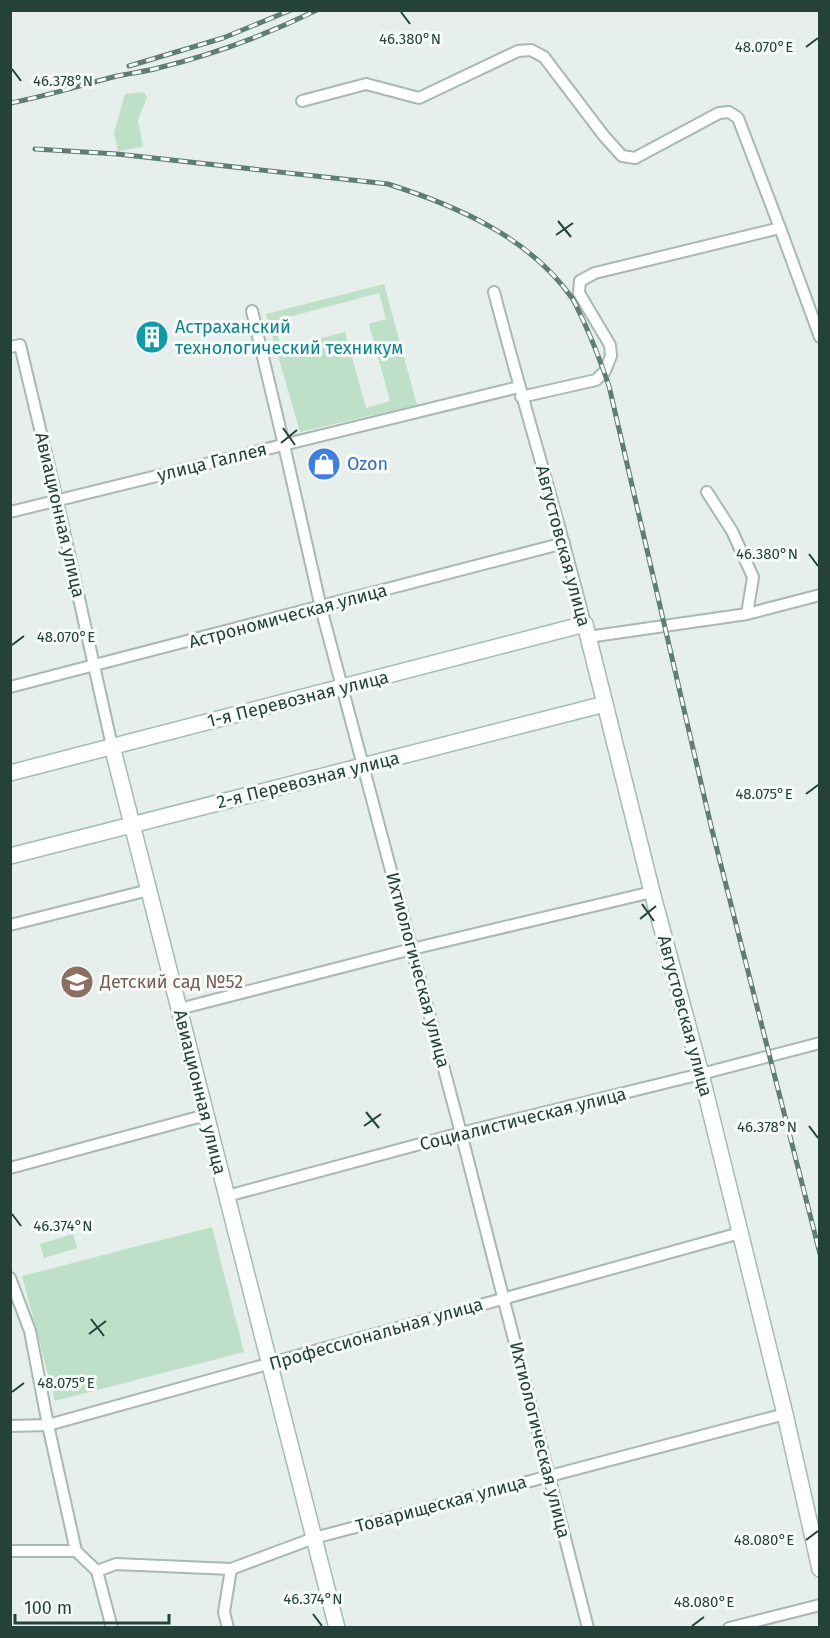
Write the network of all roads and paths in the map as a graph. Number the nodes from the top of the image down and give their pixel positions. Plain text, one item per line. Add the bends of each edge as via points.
1 (302, 101) dead end
2 (780, 228) junction
3 (494, 292) dead end
4 (252, 311) dead end
5 (819, 337) edge
6 (15, 346) edge
7 (520, 392) junction
8 (284, 445) junction
9 (707, 492) dead end
10 (57, 500) junction
11 (10, 512) edge
12 (564, 543) junction
13 (819, 595) edge
14 (321, 608) junction
15 (747, 614) junction
16 (587, 631) junction
17 (94, 667) junction
18 (10, 687) edge
19 (342, 687) junction
20 (605, 704) junction
21 (112, 746) junction
22 (363, 766) junction
23 (10, 773) edge
24 (133, 824) junction
25 (10, 856) edge
26 (149, 890) junction
27 (652, 892) junction
28 (10, 925) edge
29 (412, 949) junction
30 (179, 1009) junction
31 (819, 1042) edge
32 (701, 1074) junction
33 (206, 1115) junction
34 (461, 1133) junction
35 (10, 1168) edge
36 (227, 1196) junction
37 (740, 1233) junction
38 (10, 1278) edge
39 (13, 1298) edge
40 (504, 1298) junction
41 (270, 1364) junction
42 (784, 1414) junction
43 (48, 1425) junction
44 (10, 1426) edge
45 (549, 1476) junction
46 (314, 1538) junction
47 (10, 1551) edge
48 (76, 1551) junction
49 (231, 1569) junction
50 (819, 1569) edge
51 (97, 1571) junction
52 (819, 1605) edge
53 (112, 1628) edge
54 (228, 1628) edge
55 (337, 1628) edge
56 (588, 1628) edge
57 (729, 1628) edge

1 - 2 street via 366,84 419,98 518,51 531,50 544,57 622,156 635,158 719,112 729,112 738,118
2 - 5 street
2 - 7 street, улица Галлея via 595,273 580,281 579,293 610,345 611,356 605,371 596,380
3 - 7 street, Августовская улица
4 - 8 street, Ихтиологическая улица
6 - 10 street, Авиационная улица
7 - 8 street, улица Галлея
7 - 12 street, Августовская улица
8 - 10 street, улица Галлея
8 - 14 street, Ихтиологическая улица
9 - 15 street via 732,531 753,577
10 - 11 street, улица Галлея
10 - 17 street, Авиационная улица
12 - 14 street, Астрономическая улица
12 - 16 street, Августовская улица
13 - 15 street
14 - 17 street, Астрономическая улица
14 - 19 street, Ихтиологическая улица
15 - 16 street
16 - 19 street, 1-я Перевозная улица
16 - 20 street, Августовская улица
17 - 18 street, Астрономическая улица
17 - 21 street, Авиационная улица
19 - 21 street, 1-я Перевозная улица
19 - 22 street, Ихтиологическая улица
20 - 22 street, 2-я Перевозная улица
20 - 27 street, Августовская улица
21 - 23 street, 1-я Перевозная улица
21 - 24 street, Авиационная улица
22 - 24 street, 2-я Перевозная улица
22 - 29 street, Ихтиологическая улица
24 - 25 street, 2-я Перевозная улица
24 - 26 street, Авиационная улица
26 - 28 street
26 - 30 street, Авиационная улица
27 - 29 street
27 - 32 street, Августовская улица
29 - 30 street
29 - 34 street, Ихтиологическая улица
30 - 33 street, Авиационная улица
31 - 32 street, Социалистическая улица
32 - 34 street, Социалистическая улица
32 - 37 street, Августовская улица
33 - 35 street
33 - 36 street, Авиационная улица
34 - 36 street, Социалистическая улица
34 - 40 street, Ихтиологическая улица
36 - 41 street, Авиационная улица
37 - 40 street, Профессиональная улица
37 - 42 street, Августовская улица
38 - 39 street
39 - 43 street via 30,1331
40 - 41 street, Профессиональная улица
40 - 45 street, Ихтиологическая улица
41 - 43 street, Профессиональная улица
41 - 46 street, Авиационная улица
42 - 45 street, Товарищеская улица
42 - 50 street, Августовская улица
43 - 44 street, Профессиональная улица
43 - 48 street
45 - 46 street, Товарищеская улица
45 - 56 street, Ихтиологическая улица
46 - 49 street, Товарищеская улица
46 - 55 street, Авиационная улица
47 - 48 street
48 - 51 street
49 - 51 street, Товарищеская улица via 116,1564
49 - 54 street via 224,1612
51 - 53 street
52 - 57 street

